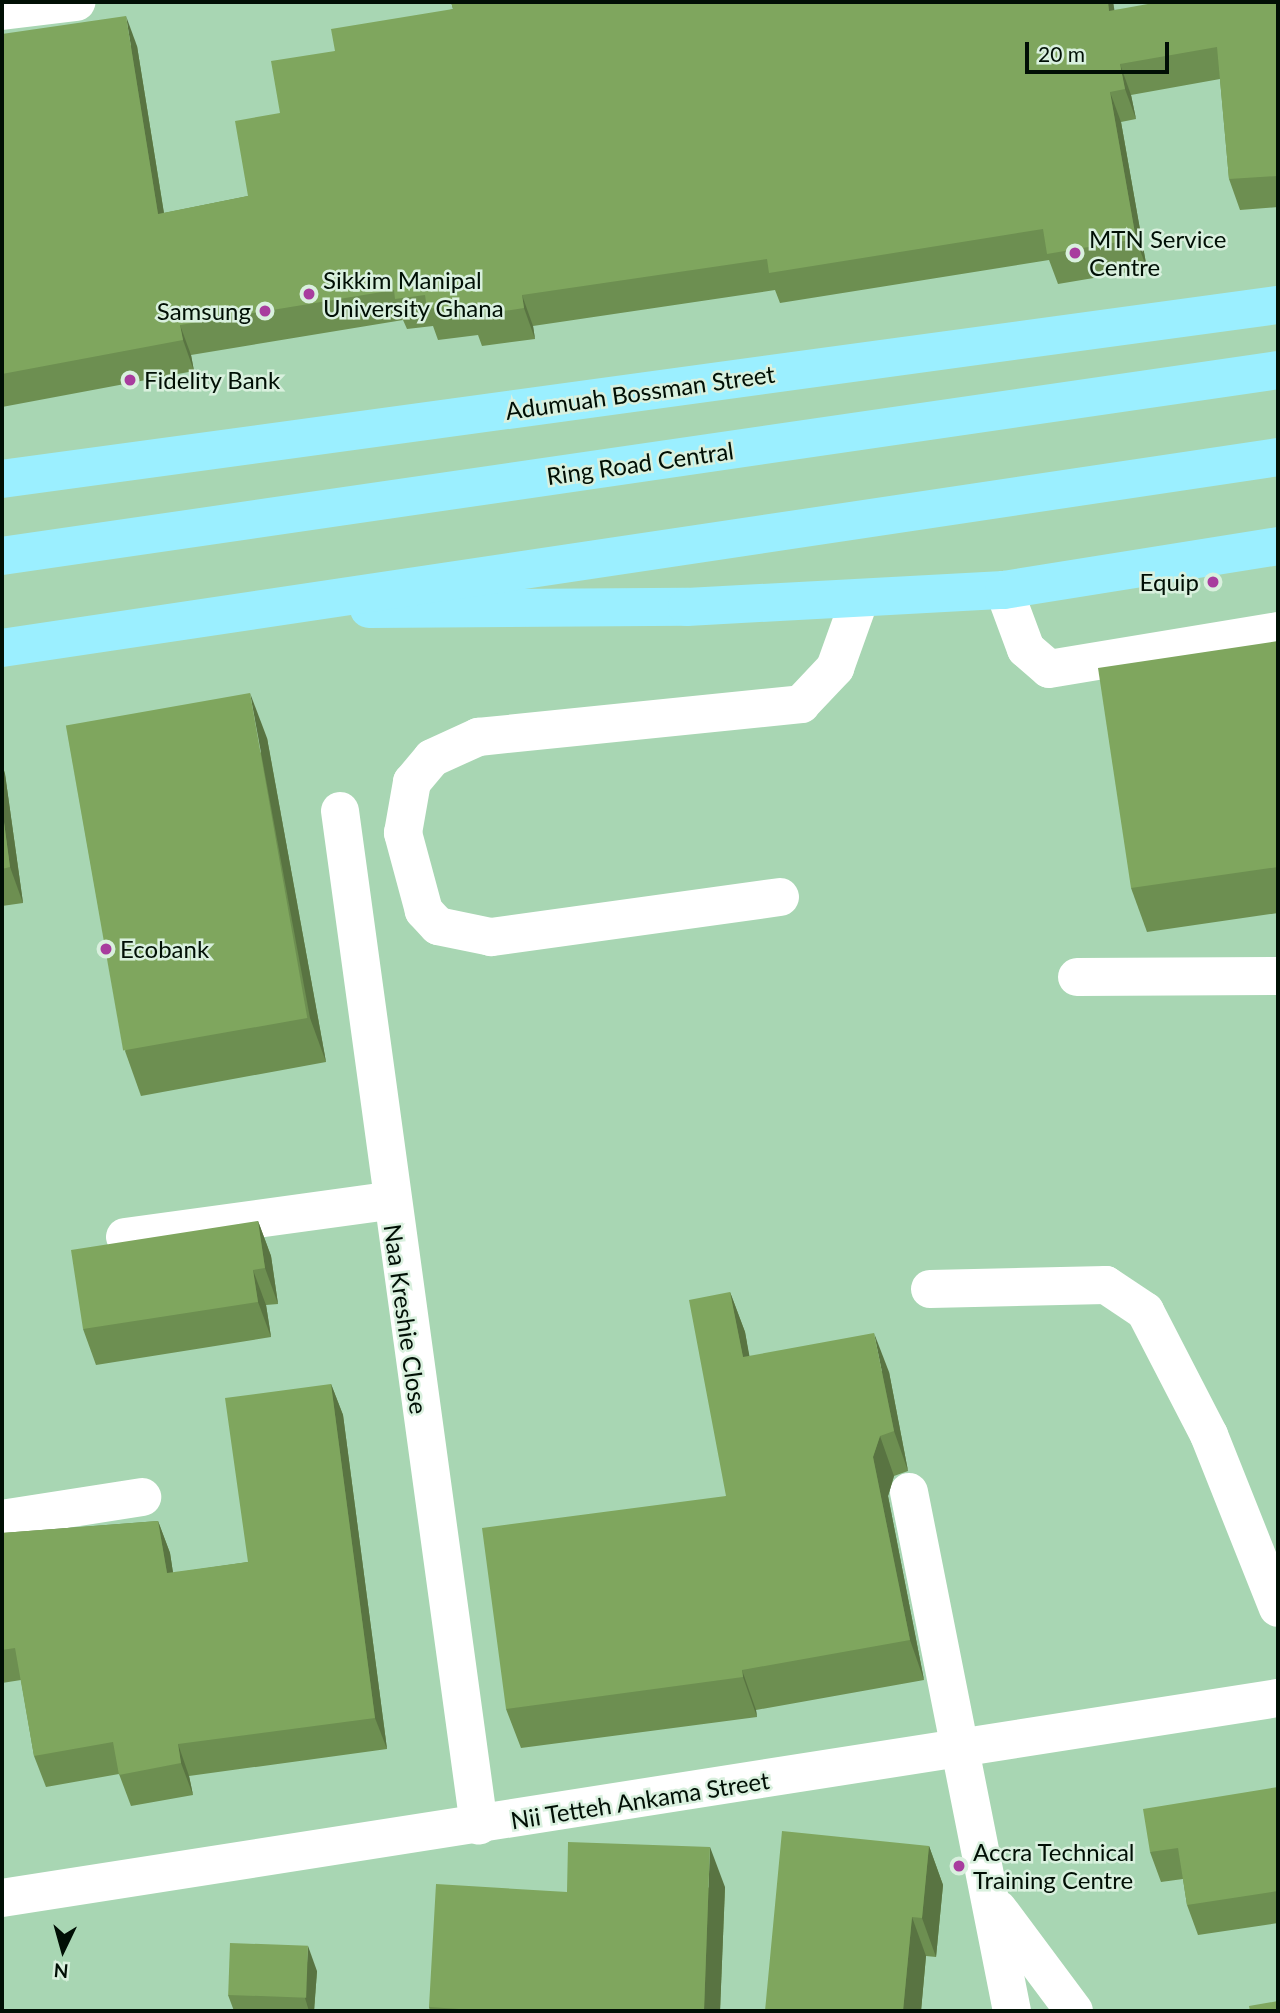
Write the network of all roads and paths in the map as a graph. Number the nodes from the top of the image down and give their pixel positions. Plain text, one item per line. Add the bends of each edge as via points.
1 (76, 2) edge
2 (2, 11) edge
3 (1278, 305) edge
4 (1278, 370) edge
5 (1278, 457) edge
6 (2, 480) edge
7 (1278, 546) edge
8 (2, 556) edge
9 (1004, 590) junction
10 (860, 598) junction
11 (258, 607) junction
12 (1278, 631) edge
13 (2, 648) edge
14 (340, 810) dead end
15 (780, 897) dead end
16 (1278, 976) edge
17 (1077, 977) dead end
18 (389, 1201) junction
19 (125, 1237) dead end
20 (930, 1289) dead end
21 (909, 1492) dead end
22 (142, 1497) dead end
23 (2, 1519) edge
24 (1278, 1608) edge
25 (1278, 1698) edge
26 (964, 1749) junction
27 (479, 1826) junction
28 (2, 1898) edge
29 (992, 1901) junction
30 (1012, 2011) edge
31 (1074, 2011) edge

1 - 2 street
3 - 6 main road, Adumuah Bossman Street
4 - 8 main road, Ring Road Central
5 - 11 main road
7 - 9 main road
9 - 10 main road
9 - 12 street via 1026,649 1049,669
10 - 11 main road via 469,611
10 - 15 street via 835,668 801,704 478,737 432,758 412,782 402,833 424,912 438,926 491,937
11 - 13 main road
14 - 18 street, Naa Kreshie Close
16 - 17 street
18 - 19 street
18 - 27 street, Naa Kreshie Close
20 - 24 street via 1106,1285 1145,1311 1209,1435
21 - 26 street
22 - 23 street
25 - 26 street, Nii Tetteh Ankama Street
26 - 27 street, Nii Tetteh Ankama Street
26 - 29 street
27 - 28 street, Nii Tetteh Ankama Street
29 - 30 street
29 - 31 street

